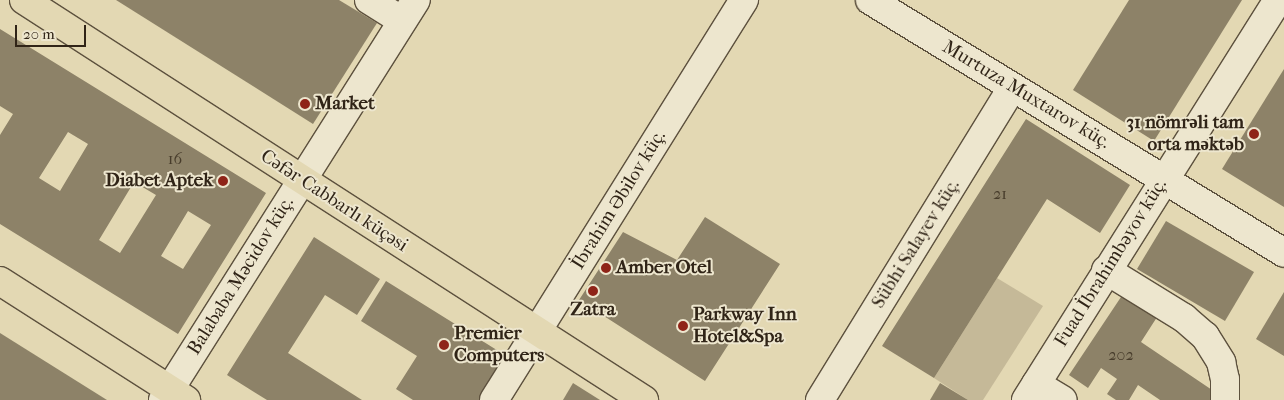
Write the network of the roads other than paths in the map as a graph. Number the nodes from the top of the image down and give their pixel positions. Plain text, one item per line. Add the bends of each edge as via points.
1 (24, 0) edge
2 (369, 0) edge
3 (744, 0) edge
4 (870, 0) edge
5 (1278, 0) edge
6 (409, 11) edge
7 (1012, 88) junction
8 (1164, 178) junction
9 (301, 180) junction
10 (1284, 253) edge
11 (1106, 270) junction
12 (0, 282) edge
13 (537, 332) junction
14 (1031, 392) edge
15 (173, 396) edge
16 (494, 400) edge
17 (644, 400) edge
18 (820, 400) edge
19 (1063, 400) edge
20 (1225, 400) edge

1 - 9 main road, Cəfər Cabbarlı küçəsi
2 - 6 street
3 - 13 street, İbrahim Əbilov küç.
4 - 7 street, Murtuza Muxtarov küç.
5 - 8 street, Fuad İbrahimbəyov küç.
6 - 9 street, Balababa Məcidov küç.
7 - 8 street, Murtuza Muxtarov küç.
7 - 18 street, Sübhi Salayev küç.
8 - 10 street, Murtuza Muxtarov küç.
8 - 11 street, Fuad İbrahimbəyov küç.
9 - 13 main road, Cəfər Cabbarlı küçəsi
9 - 15 street, Balababa Məcidov küç.
11 - 14 street, Fuad İbrahimbəyov küç.
11 - 20 street via 1184,318 1205,336 1222,362
12 - 15 main road
13 - 16 street, İbrahim Əbilov küç.
13 - 17 main road, Cəfər Cabbarlı küçəsi
14 - 19 street

